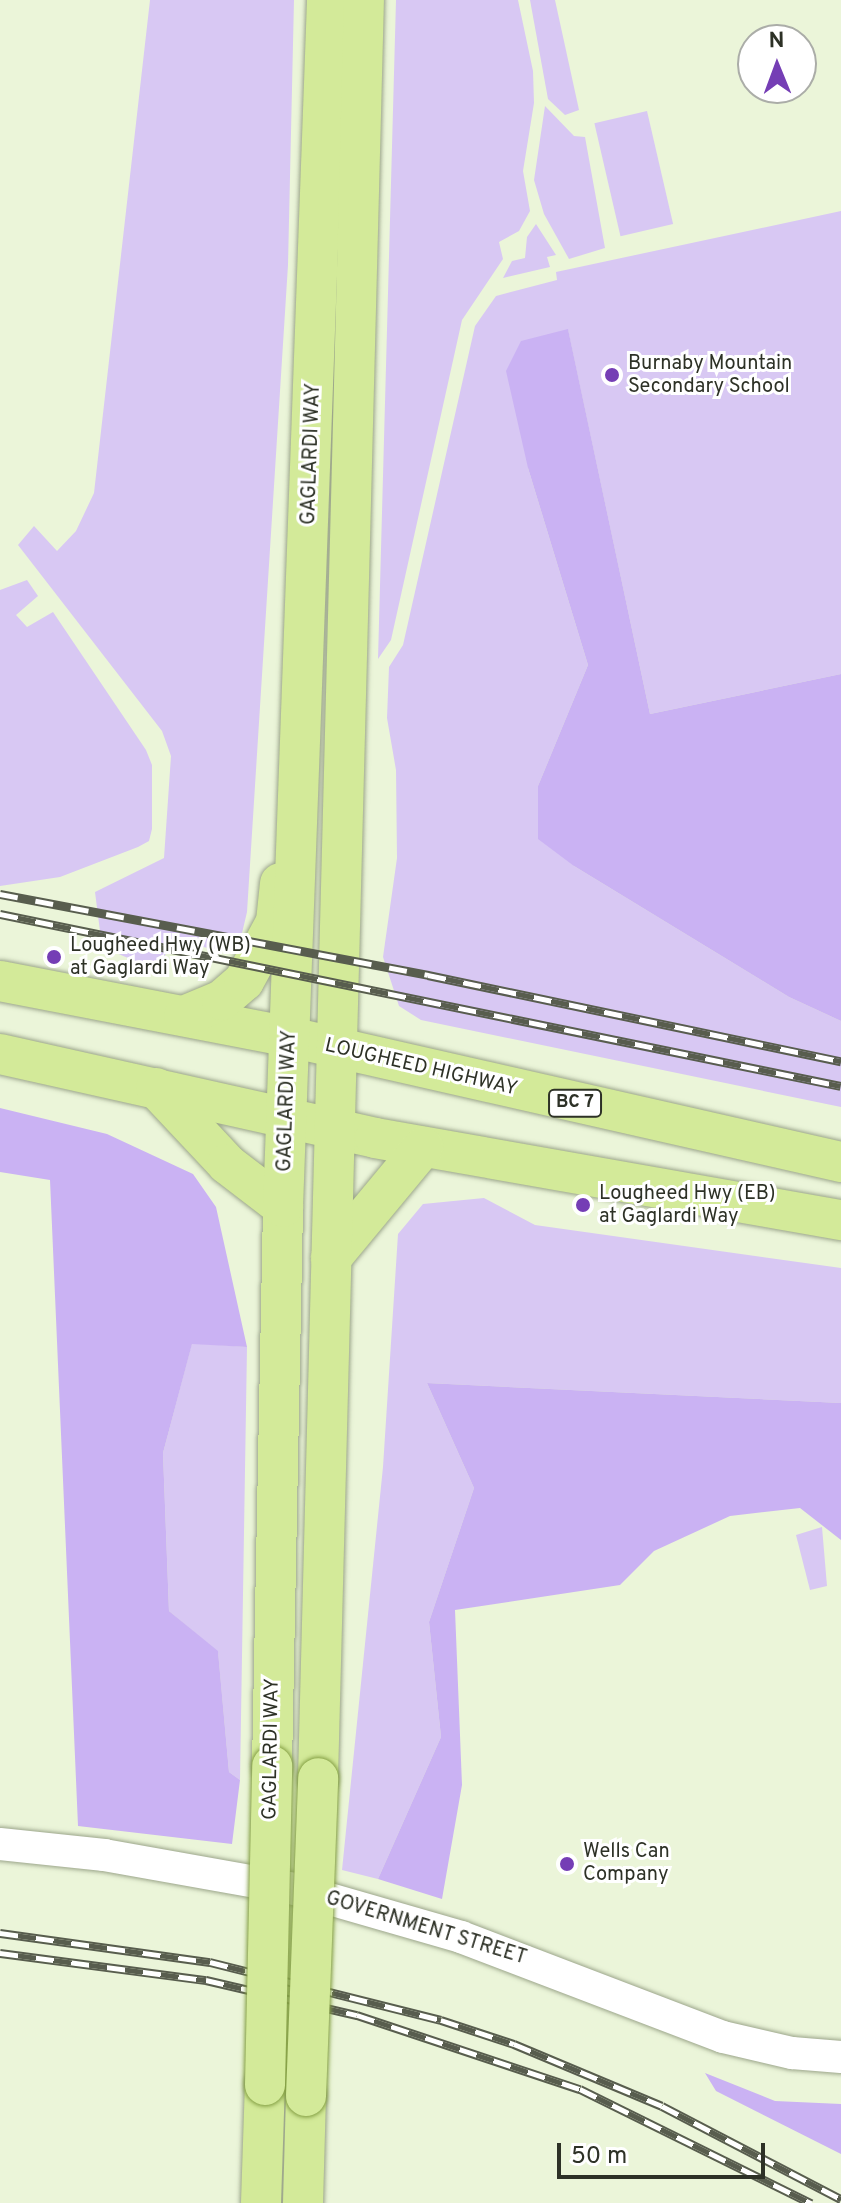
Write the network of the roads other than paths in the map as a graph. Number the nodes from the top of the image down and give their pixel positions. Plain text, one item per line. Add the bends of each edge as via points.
1 (327, 0) edge
2 (364, 0) edge
3 (302, 757) junction
4 (0, 981) edge
5 (184, 1016) junction
6 (290, 1037) junction
7 (334, 1047) junction
8 (0, 1054) edge
9 (156, 1088) junction
10 (287, 1115) junction
11 (331, 1127) junction
12 (423, 1147) junction
13 (841, 1162) edge
14 (283, 1207) junction
15 (841, 1220) edge
16 (331, 1258) junction
17 (0, 1844) edge
18 (841, 2057) edge
19 (261, 2203) edge
20 (303, 2203) edge

1 - 3 main road, GAGLARDI WAY
2 - 7 main road, GAGLARDI WAY
3 - 5 main road via 287,813 276,922 244,981 222,1000
3 - 6 main road, GAGLARDI WAY
4 - 5 main road, LOUGHEED HIGHWAY / BC 7
5 - 6 main road, LOUGHEED HIGHWAY / BC 7
6 - 7 main road, LOUGHEED HIGHWAY / BC 7
6 - 10 main road, GAGLARDI WAY
7 - 11 main road, GAGLARDI WAY
7 - 13 main road, LOUGHEED HIGHWAY / BC 7
8 - 9 main road
9 - 10 main road
9 - 14 main road via 227,1164
10 - 11 main road
10 - 14 main road, GAGLARDI WAY
11 - 12 main road
11 - 16 main road, GAGLARDI WAY
12 - 15 main road
12 - 16 main road
14 - 19 main road, GAGLARDI WAY, bridge
16 - 20 main road, GAGLARDI WAY, bridge
17 - 18 street, GOVERNMENT STREET via 104,1855 295,1889 461,1937 723,2037 792,2053

